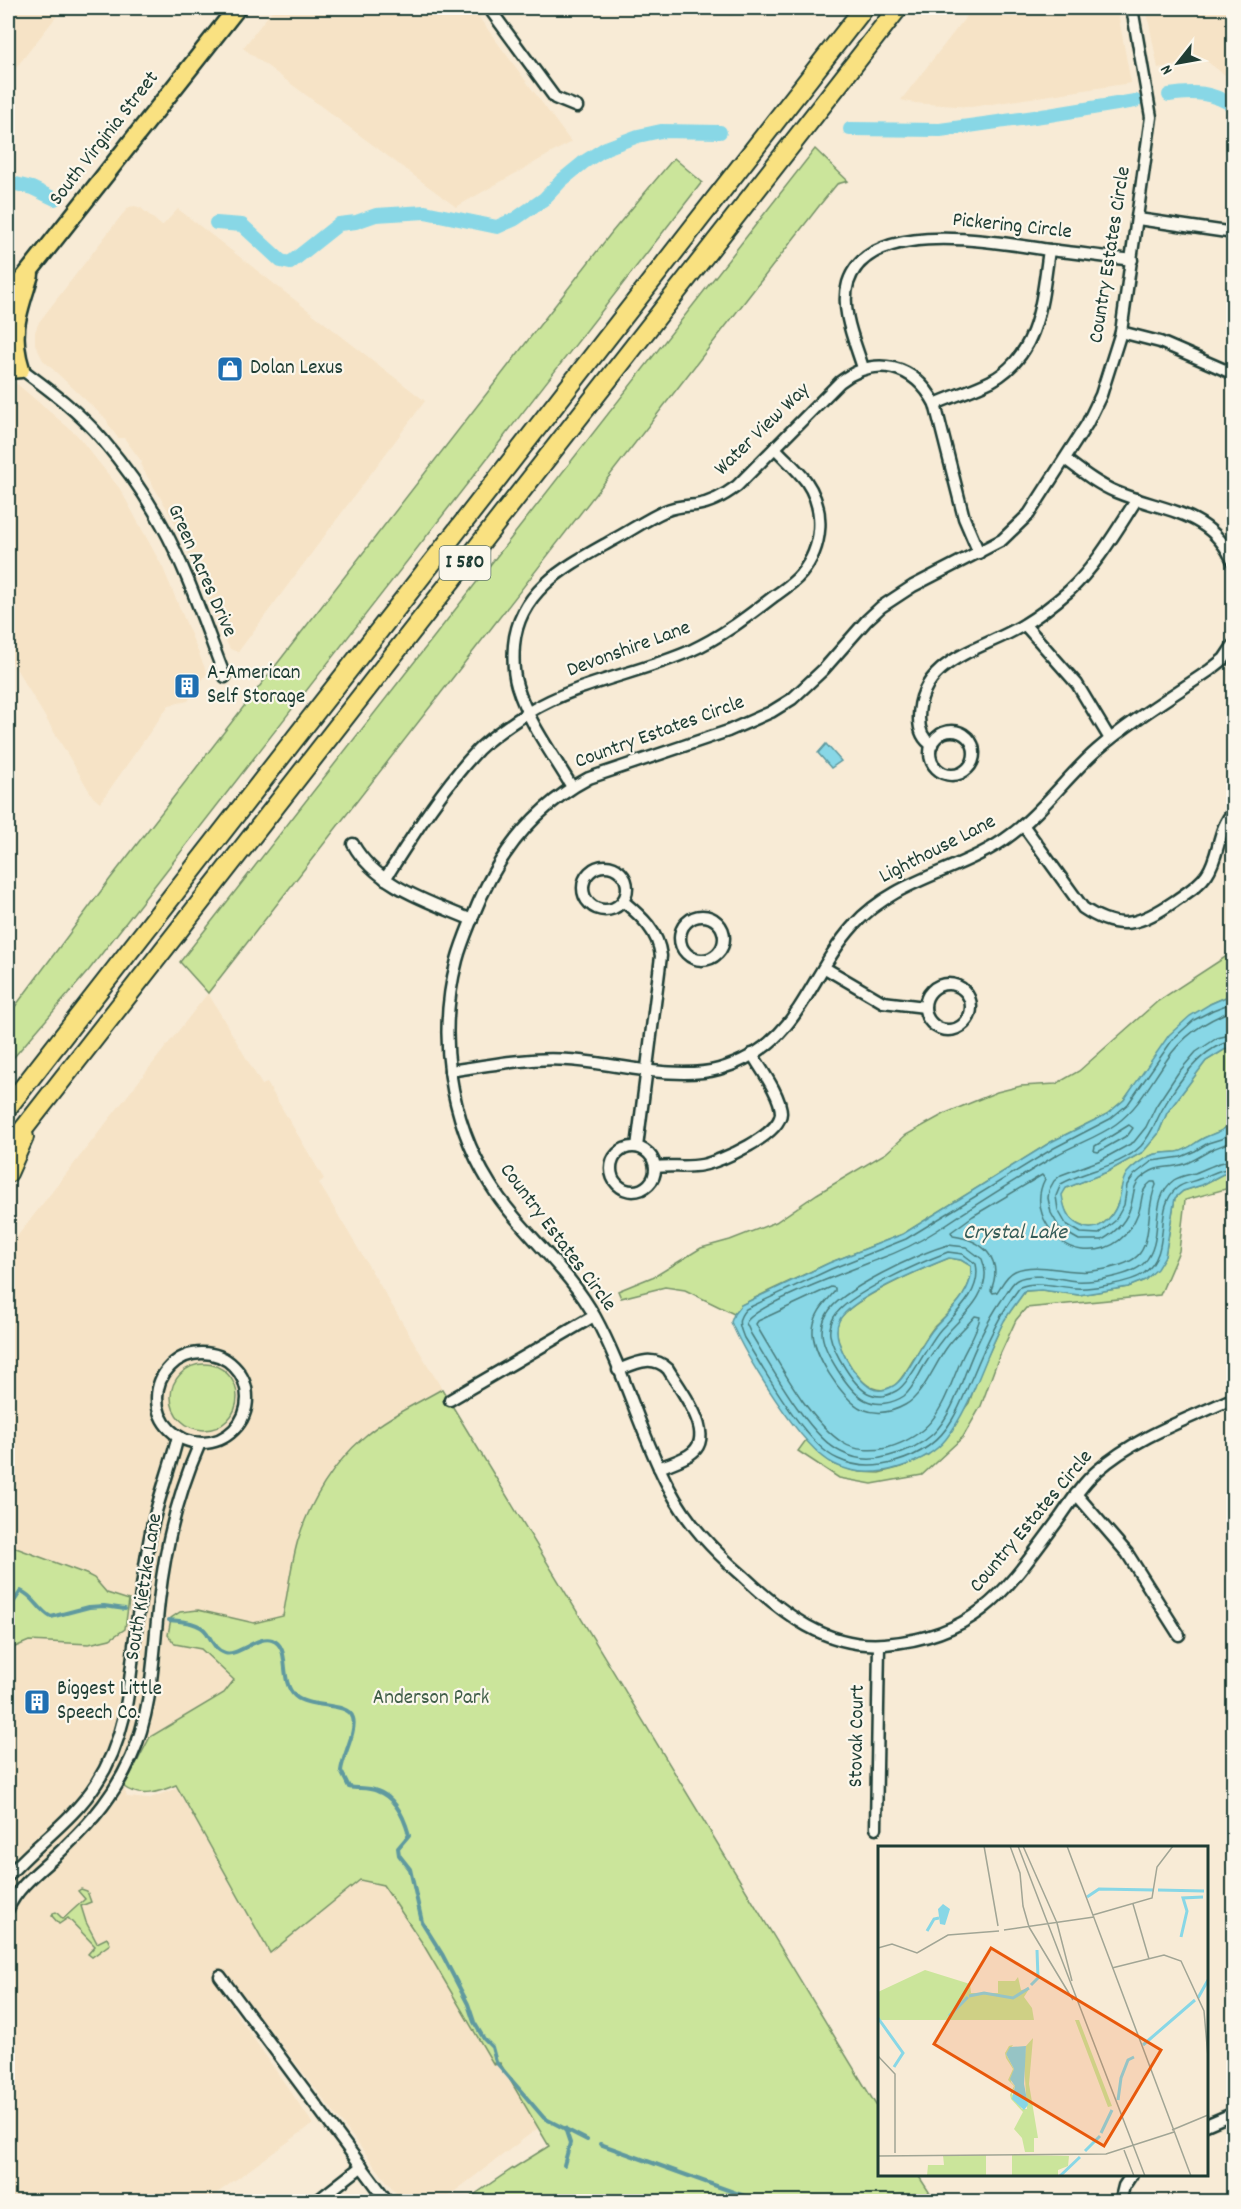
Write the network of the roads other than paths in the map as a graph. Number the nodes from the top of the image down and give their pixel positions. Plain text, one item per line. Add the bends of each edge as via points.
1 (237, 8) edge
2 (489, 8) edge
3 (864, 8) edge
4 (898, 8) edge
5 (1132, 8) edge
6 (577, 106) dead end
7 (1138, 219) junction
8 (1233, 233) edge
9 (1049, 249) junction
10 (1132, 260) junction
11 (33, 266) junction
12 (8, 298) edge
13 (1121, 332) junction
14 (12, 366) edge
15 (863, 368) junction
16 (1233, 374) edge
17 (935, 404) junction
18 (775, 448) junction
19 (1065, 459) junction
20 (1137, 499) junction
21 (979, 553) junction
22 (1233, 564) edge
23 (1025, 625) junction
24 (1233, 644) edge
25 (225, 677) dead end
26 (528, 712) junction
27 (1110, 739) junction
28 (932, 745) junction
29 (572, 787) junction
30 (1233, 811) edge
31 (1023, 825) junction
32 (353, 844) dead end
33 (385, 879) junction
34 (623, 901) junction
35 (471, 920) junction
36 (681, 942) junction
37 (660, 947) junction
38 (825, 968) junction
39 (925, 1007) junction
40 (752, 1054) junction
41 (647, 1069) junction
42 (450, 1071) junction
43 (9, 1104) edge
44 (31, 1119) junction
45 (637, 1147) junction
46 (8, 1149) edge
47 (656, 1167) junction
48 (8, 1173) edge
49 (594, 1316) junction
50 (618, 1370) junction
51 (1233, 1398) edge
52 (450, 1400) dead end
53 (178, 1436) junction
54 (200, 1443) junction
55 (659, 1468) junction
56 (1076, 1494) junction
57 (1179, 1635) dead end
58 (879, 1645) junction
59 (876, 1828) dead end
60 (8, 1876) edge
61 (8, 1909) edge
62 (220, 1976) dead end
63 (1233, 2113) edge
64 (1208, 2124) edge
65 (362, 2166) junction
66 (1131, 2176) edge
67 (316, 2202) edge
68 (388, 2202) edge
69 (1119, 2202) edge

1 - 11 main road, South Virginia Street
2 - 6 street via 555,99
3 - 43 highway, I 580
4 - 44 highway, I 580
5 - 7 street, Country Estates Circle via 1151,117
7 - 8 street
7 - 10 street, Country Estates Circle
9 - 10 street, Pickering Circle
9 - 15 street, Pickering Circle via 944,238 887,246 874,252 854,271 846,294
9 - 17 street via 1039,316 1027,347 993,380
10 - 13 street, Country Estates Circle
11 - 12 main road, South Virginia Street
11 - 14 main road via 16,327
13 - 16 street via 1160,342
13 - 19 street, Country Estates Circle via 1101,395
14 - 25 street, Green Acres Drive via 75,412 101,438 145,495 178,560
15 - 17 street via 885,366 909,375
15 - 18 street, Water View Way via 840,382
17 - 21 street via 964,518
18 - 26 street, Water View Way via 725,495 664,511 563,569 537,591 520,621 513,654 516,683
18 - 26 street, Devonshire Lane via 806,481 818,507 816,548 801,574 708,642
19 - 20 street via 1099,484
19 - 21 street, Country Estates Circle via 1029,514 1002,540
20 - 22 street via 1200,522 1221,540
20 - 23 street via 1088,571
21 - 29 street, Country Estates Circle via 881,607 824,669 792,699 771,712 728,731 611,769
23 - 27 street via 1077,684
23 - 28 street via 962,655 936,673 919,710 923,737
24 - 27 street, Lighthouse Lane via 1224,659 1210,670
26 - 29 street, Water View Way
26 - 33 street, Devonshire Lane via 479,750
27 - 31 street, Lighthouse Lane
28 - 28 street via 931,760 943,774 961,773 973,760 974,751 965,735 947,732
29 - 35 street, Country Estates Circle via 536,816 504,854
30 - 31 street via 1224,824 1213,863 1201,882 1154,915 1134,923 1107,920 1083,908
31 - 38 street, Lighthouse Lane via 991,847 911,884 873,907 854,925
32 - 33 street
33 - 35 street
34 - 34 street via 627,883 616,868 597,867 584,879 584,898 598,910 616,908
34 - 37 street via 649,926
35 - 42 street, Country Estates Circle via 452,981 447,1038
36 - 36 street via 686,954 702,961 718,954 725,938 718,922 703,915 687,922
36 - 37 street
37 - 41 street
38 - 39 street via 884,1002
38 - 40 street, Lighthouse Lane via 782,1032
39 - 39 street via 933,1024 951,1030 967,1020 970,1002 959,987 940,985 932,990
40 - 41 street, Lighthouse Lane via 699,1072
40 - 47 street via 780,1105 776,1127 710,1163
41 - 42 street, Lighthouse Lane via 546,1059
41 - 45 street
42 - 49 street, Country Estates Circle via 465,1132 489,1182
44 - 46 highway, I 580
44 - 48 highway
45 - 47 street via 652,1156
45 - 47 street via 628,1147 614,1157 611,1174 621,1189 630,1192 646,1188
49 - 50 street, Country Estates Circle
49 - 52 street
50 - 55 street, Country Estates Circle
50 - 55 street via 646,1360 662,1363 698,1420 702,1438 697,1448
51 - 56 street, Country Estates Circle via 1129,1447 1094,1474
53 - 54 street
53 - 54 street via 162,1420 157,1402 161,1378 181,1357 204,1352 218,1354 239,1370 248,1401 245,1415 228,1436
53 - 60 street, South Kietzke Lane via 150,1535 129,1692 115,1748 85,1800
54 - 61 street, South Kietzke Lane via 169,1541 148,1695 131,1758 105,1805 28,1880
55 - 58 street, Country Estates Circle via 697,1531 772,1603 812,1629
56 - 57 street via 1128,1553
56 - 58 street, Country Estates Circle via 1018,1575 984,1609 966,1622 925,1639
58 - 59 street, Stovak Court
62 - 65 street
63 - 64 street
65 - 67 street
65 - 68 street
66 - 69 street

